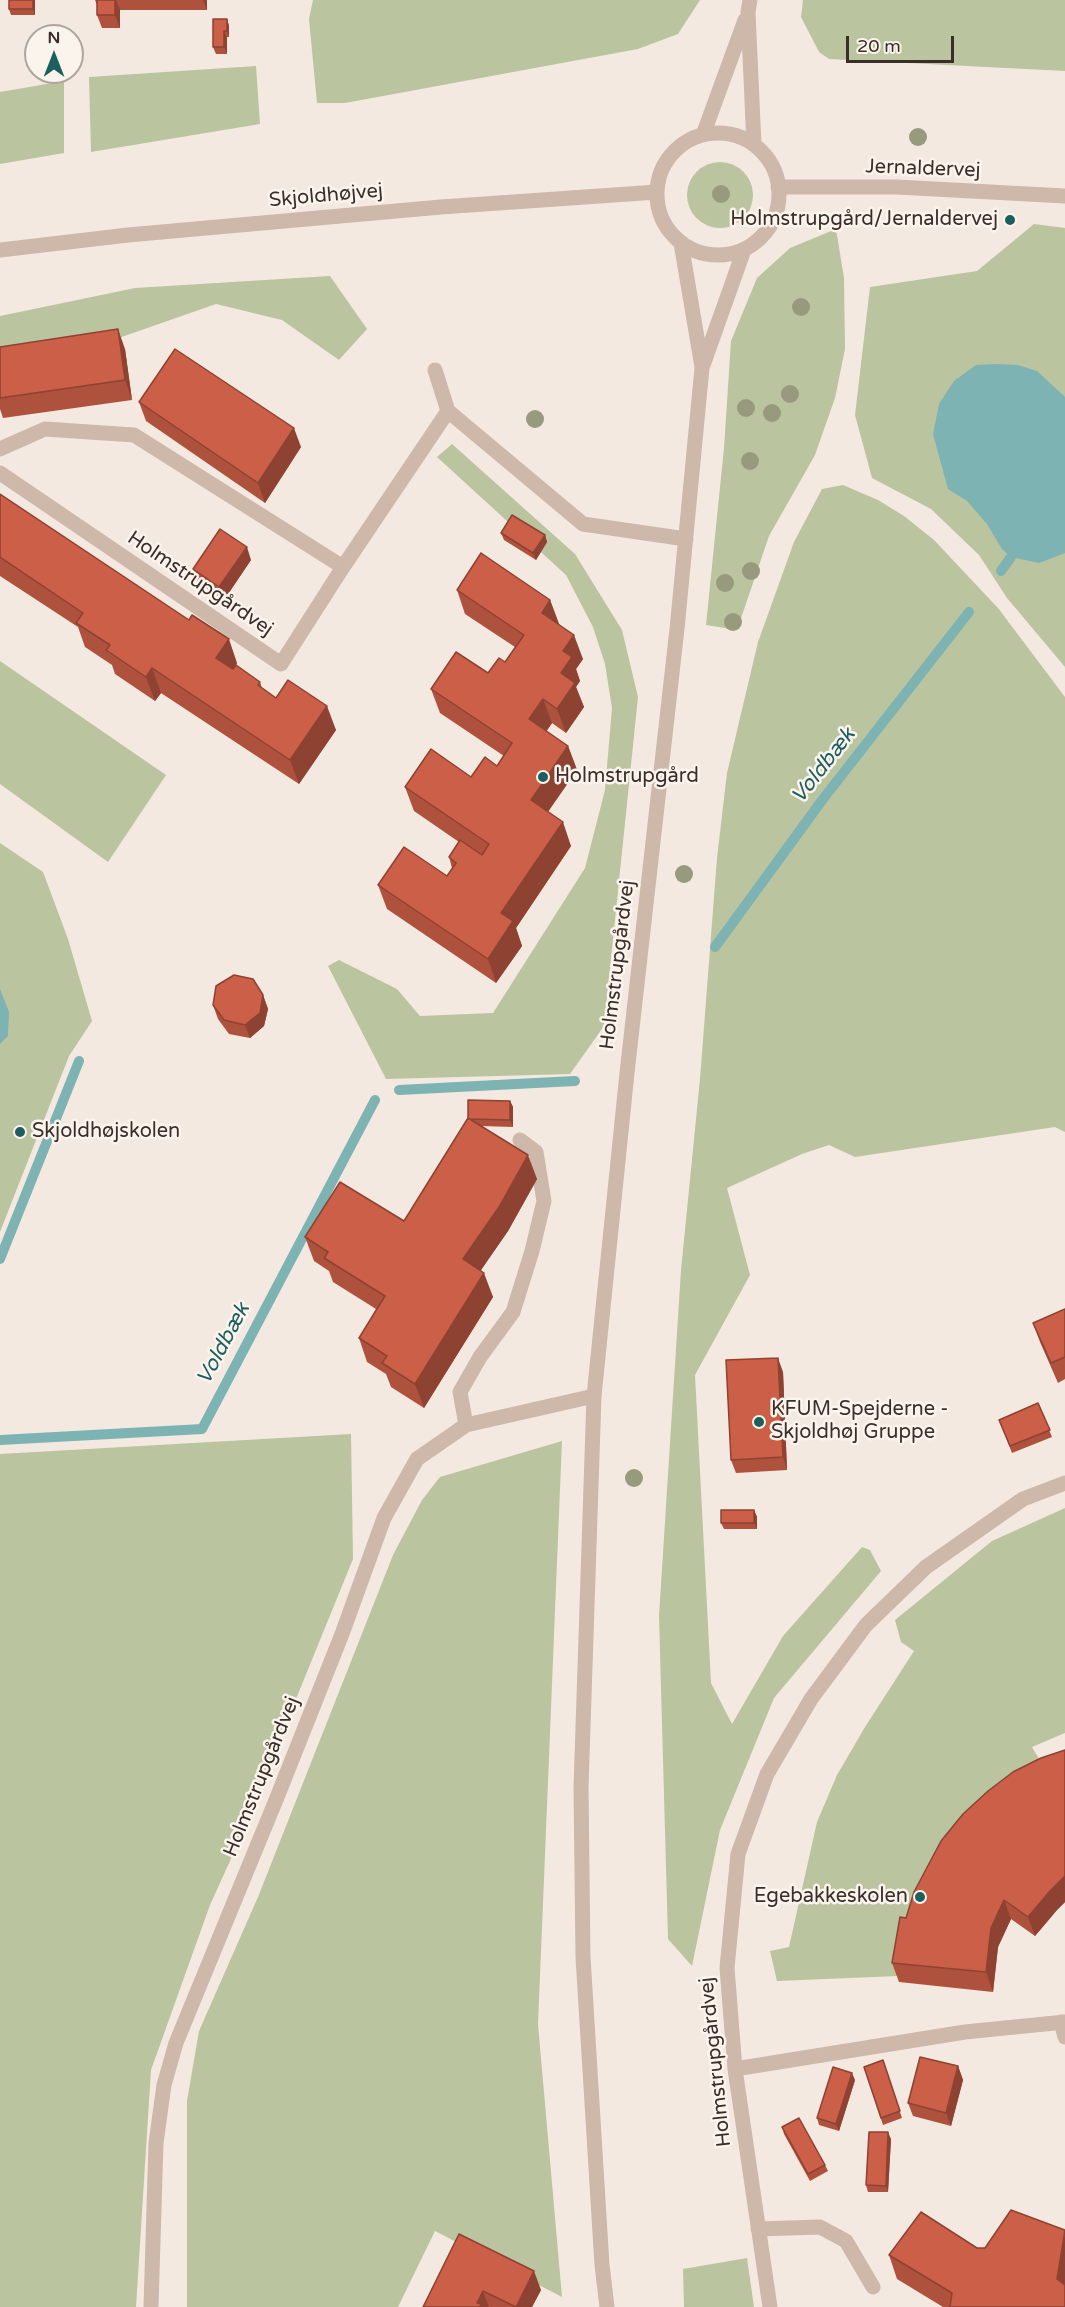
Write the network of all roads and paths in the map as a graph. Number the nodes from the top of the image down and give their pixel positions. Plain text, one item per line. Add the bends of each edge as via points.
1 (749, 6) edge
2 (703, 135) junction
3 (754, 145) junction
4 (778, 187) junction
5 (657, 192) junction
6 (1065, 196) edge
7 (681, 243) junction
8 (0, 250) edge
9 (744, 250) junction
10 (702, 368) junction
11 (435, 370) dead end
12 (448, 411) junction
13 (0, 449) edge
14 (0, 473) edge
15 (686, 538) junction
16 (343, 567) junction
17 (520, 1140) dead end
18 (594, 1396) junction
19 (466, 1425) junction
20 (1065, 1483) edge
21 (1064, 2027) edge
22 (735, 2069) junction
23 (758, 2229) junction
24 (873, 2287) dead end
25 (151, 2307) edge
26 (607, 2307) edge
27 (770, 2307) edge

1 - 2 street
1 - 3 street
2 - 3 street via 731,135
2 - 5 street via 688,141 666,162
3 - 4 street via 770,163
4 - 6 street, Jernaldervej via 897,187
4 - 9 street via 775,217 767,231
5 - 7 street via 665,226
5 - 8 street, Skjoldhøjvej via 383,212
7 - 9 street via 714,256
7 - 10 street, Holmstrupgårdvej
9 - 10 street, Holmstrupgårdvej
10 - 15 street, Holmstrupgårdvej
11 - 12 street
12 - 15 street via 583,524
12 - 16 street, Holmstrupgårdvej
13 - 16 street via 45,429 134,435
14 - 16 street, Holmstrupgårdvej via 281,664
15 - 18 street, Holmstrupgårdvej
17 - 19 street via 536,1152 544,1201 513,1312 460,1392
18 - 19 street, Holmstrupgårdvej
18 - 26 street, Holmstrupgårdvej via 581,1787 584,1957
19 - 25 street, Holmstrupgårdvej via 417,1459 384,1518 342,1634 176,2043 156,2143
20 - 22 street, Holmstrupgårdvej via 1023,1499 926,1567 866,1625 811,1699 767,1774 738,1854 727,1968
21 - 22 street via 965,2032
22 - 23 street, Holmstrupgårdvej
23 - 24 street via 819,2227 846,2241
23 - 27 street, Holmstrupgårdvej

